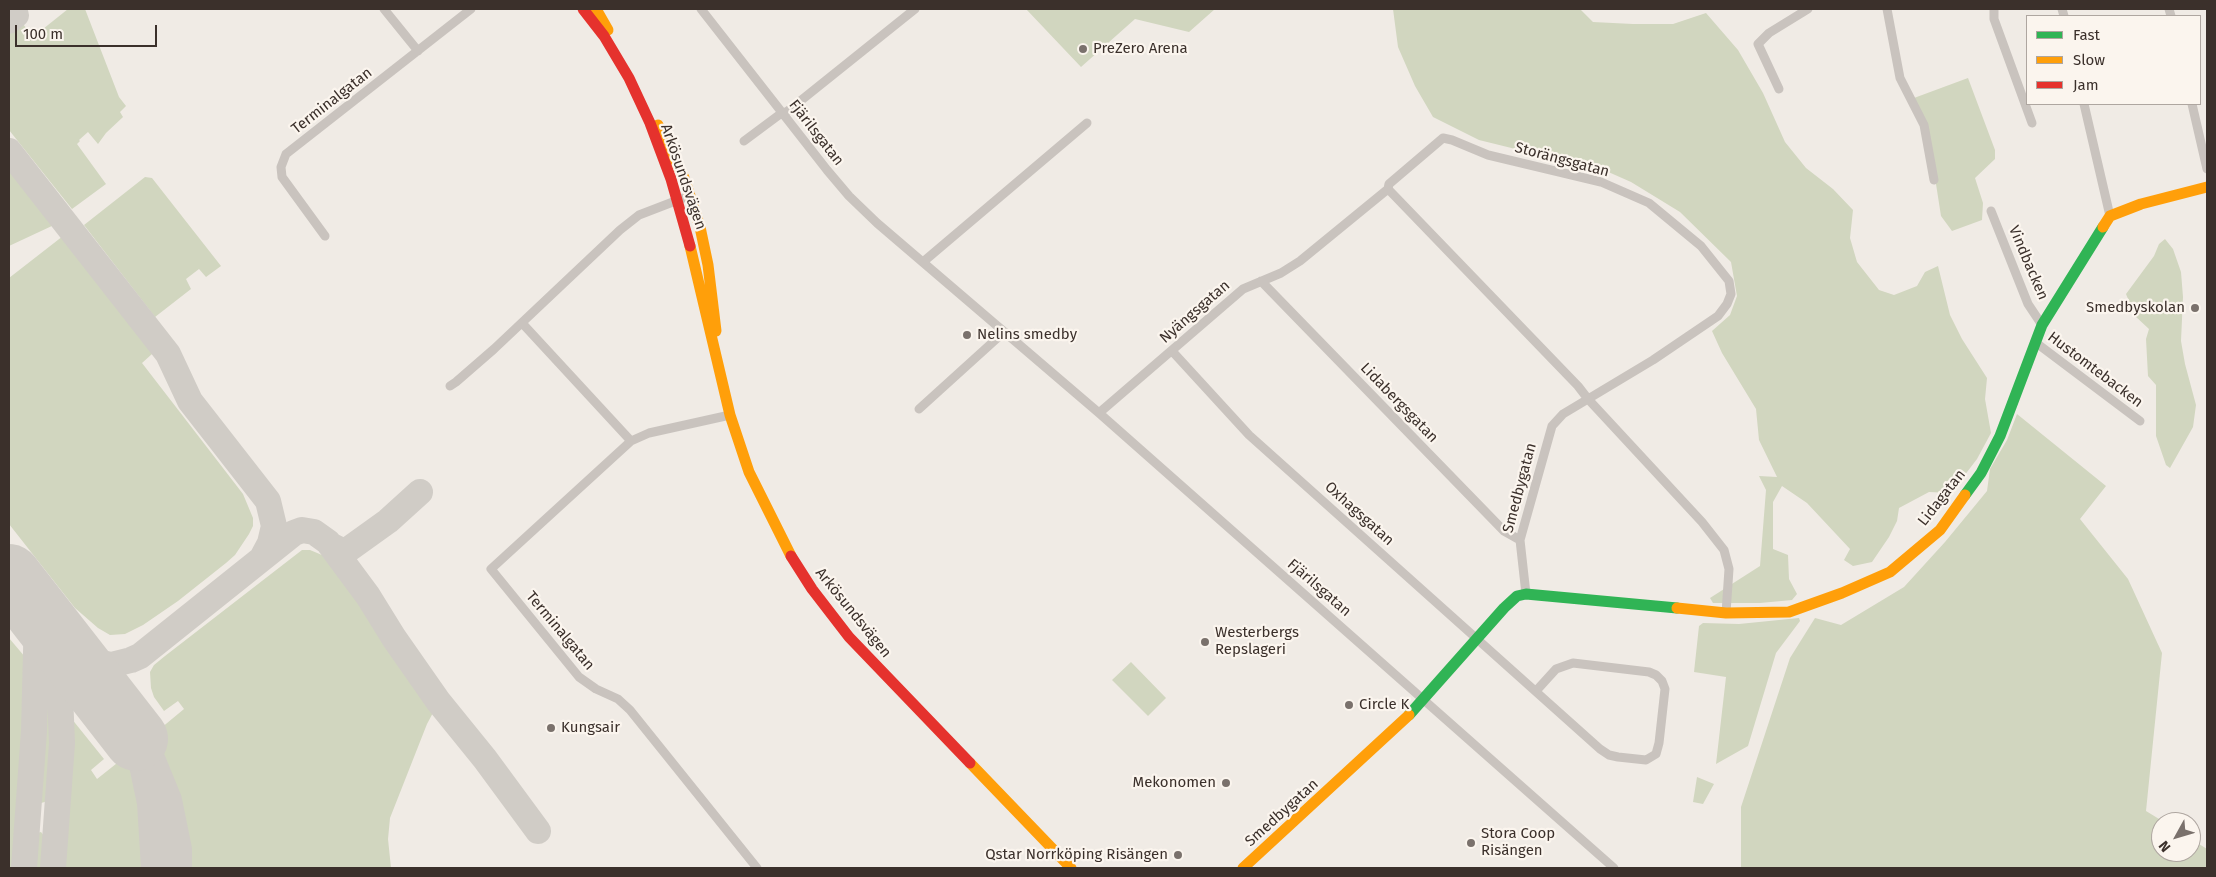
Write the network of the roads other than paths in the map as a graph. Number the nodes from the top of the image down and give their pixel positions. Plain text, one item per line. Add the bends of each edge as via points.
1 (384, 9) edge
2 (471, 9) edge
3 (584, 9) edge
4 (596, 9) edge
5 (701, 9) edge
6 (915, 9) edge
7 (1808, 9) edge
8 (1887, 9) edge
9 (1994, 9) edge
10 (418, 51) junction
11 (1779, 89) dead end
12 (2084, 105) edge
13 (2192, 105) edge
14 (783, 113) junction
15 (1087, 122) dead end
16 (2032, 123) dead end
17 (744, 141) dead end
18 (2207, 169) edge
19 (1934, 180) dead end
20 (2207, 187) edge
21 (1388, 189) junction
22 (691, 195) junction
23 (678, 200) junction
24 (1991, 211) dead end
25 (2110, 216) junction
26 (325, 236) dead end
27 (923, 262) junction
28 (1261, 281) junction
29 (522, 322) junction
30 (2042, 325) junction
31 (1004, 332) junction
32 (2035, 342) junction
33 (1172, 351) junction
34 (719, 369) junction
35 (450, 386) dead end
36 (1588, 399) junction
37 (919, 409) dead end
38 (1100, 413) junction
39 (730, 415) junction
40 (2140, 421) dead end
41 (631, 441) junction
42 (1520, 540) junction
43 (1526, 594) junction
44 (1726, 613) junction
45 (1478, 638) junction
46 (1536, 691) junction
47 (1424, 699) junction
48 (1033, 831) junction
49 (757, 868) edge
50 (1064, 868) edge
51 (1071, 868) edge
52 (1243, 868) edge
53 (1614, 868) edge

1 - 10 street
2 - 10 street, Terminalgatan
3 - 23 main road, Arkösundsvägen via 629,78 650,123
4 - 22 main road, Arkösundsvägen via 647,102
5 - 14 street, Fjärilsgatan
6 - 14 street
7 - 11 street via 1769,33 1758,44
8 - 19 street via 1900,78 1924,125
9 - 16 street via 1994,19
10 - 26 street, Terminalgatan via 286,154 281,167 282,177
12 - 25 street
13 - 18 street
14 - 17 street
14 - 27 street, Fjärilsgatan via 849,196
15 - 27 street
20 - 25 main road via 2141,204
21 - 28 street, Nyängsgatan via 1300,261
21 - 36 street
21 - 36 street, Storängsgatan via 1389,184 1442,138 1488,155 1601,182 1649,203 1701,246 1729,281 1731,294 1727,304 1718,316
22 - 23 street
22 - 34 main road, Arkösundsvägen via 708,265
23 - 29 street via 639,216 620,230
23 - 34 main road, Arkösundsvägen
24 - 30 street, Vindbacken via 2028,304
25 - 30 main road, Lidagatan
27 - 31 street, Fjärilsgatan
28 - 33 street, Nyängsgatan via 1242,289
28 - 42 street, Lidabergsgatan via 1504,531
29 - 35 street
29 - 41 street
30 - 32 main road, Lidagatan
31 - 37 street
31 - 38 street, Fjärilsgatan
32 - 40 street, Hustomtebacken
32 - 44 main road, Lidagatan via 2000,436 1981,473 1940,530 1890,572 1814,604 1789,612
33 - 38 street, Nyängsgatan
33 - 45 street, Oxhagsgatan via 1249,435
34 - 39 main road, Arkösundsvägen
36 - 42 street, Smedbygatan via 1563,414 1552,426
36 - 44 street via 1724,550 1729,569
38 - 47 street, Fjärilsgatan
39 - 41 street, Terminalgatan via 649,433
39 - 48 main road, Arkösundsvägen via 749,472 772,522 812,589 856,644
41 - 49 street, Terminalgatan via 491,569 579,677 618,699 630,710
42 - 43 street, Smedbygatan
43 - 44 main road, Lidagatan
43 - 45 main road, Smedbygatan via 1509,602
45 - 46 street, Oxhagsgatan
45 - 47 main road, Smedbygatan
46 - 46 street, Oxhagsgatan via 1610,755 1646,760 1656,754 1665,689 1656,675 1564,664
47 - 52 main road, Smedbygatan via 1401,724
47 - 53 street, Fjärilsgatan
48 - 50 main road, Arkösundsvägen
48 - 51 main road, Arkösundsvägen

